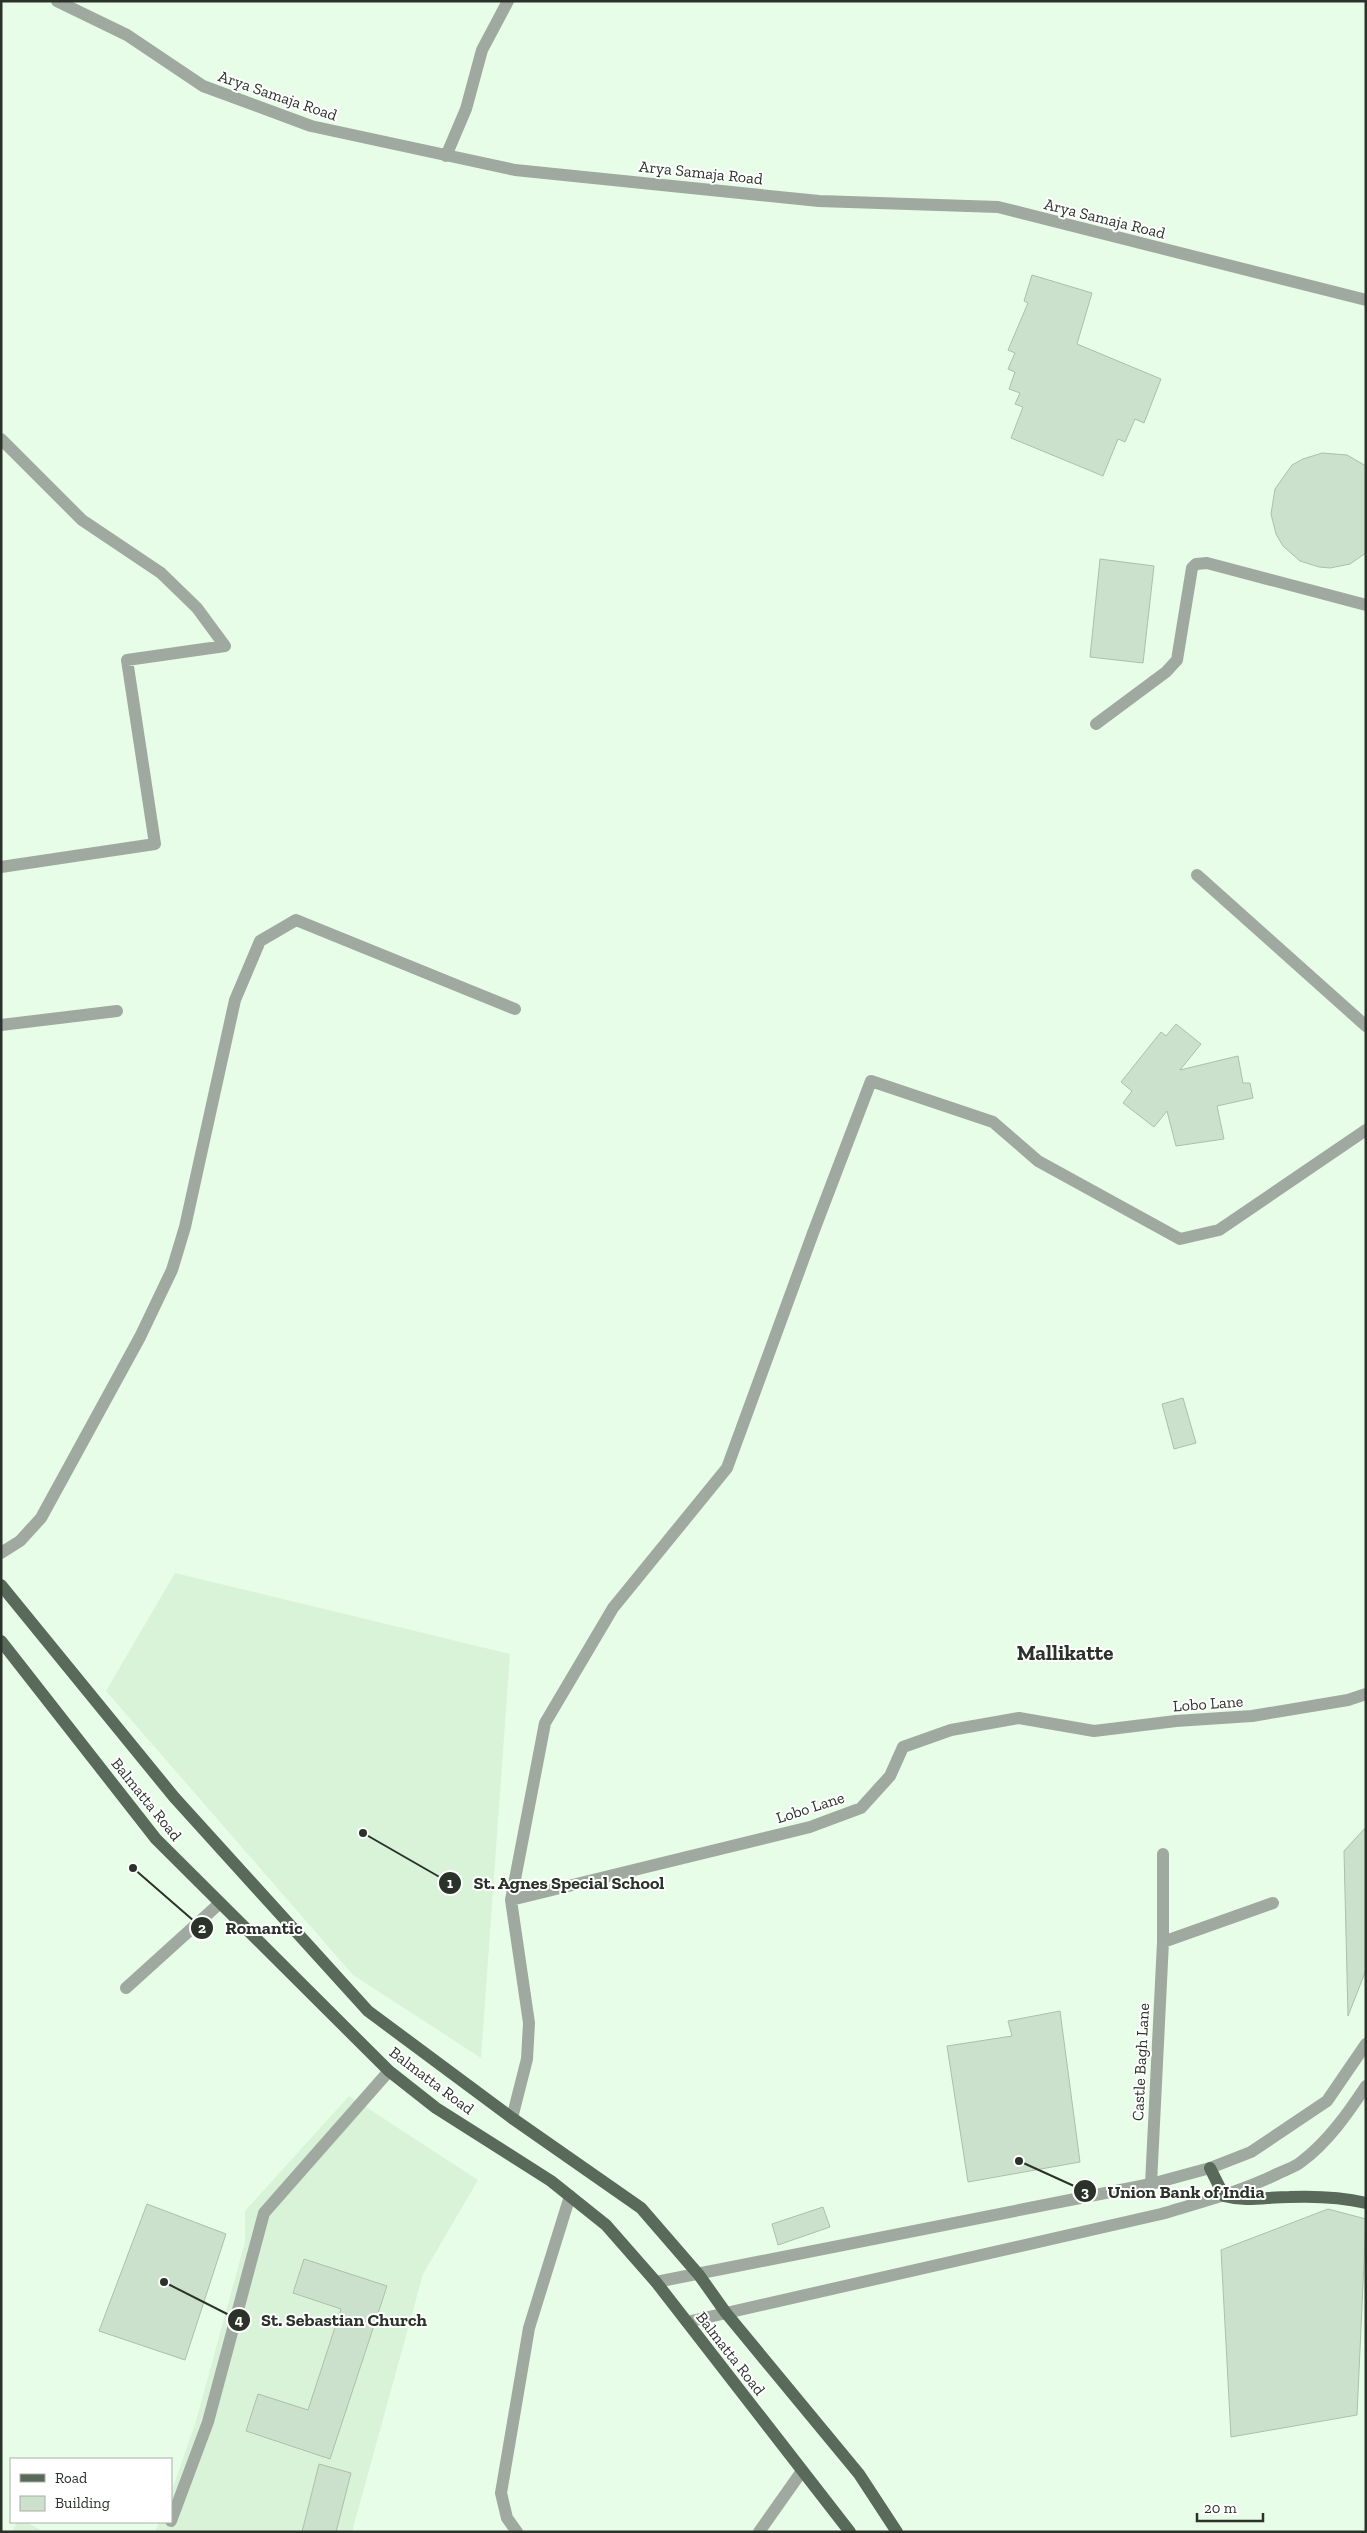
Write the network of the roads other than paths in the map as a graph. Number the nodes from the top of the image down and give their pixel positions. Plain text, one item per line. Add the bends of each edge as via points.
1 (57, 1) edge
2 (508, 1) edge
3 (446, 156) junction
4 (1366, 300) edge
5 (1, 439) edge
6 (1366, 605) edge
7 (1096, 724) dead end
8 (1, 867) edge
9 (1197, 875) dead end
10 (515, 1009) dead end
11 (117, 1011) dead end
12 (1, 1025) edge
13 (1366, 1026) edge
14 (1366, 1130) edge
15 (1, 1553) edge
16 (1, 1585) edge
17 (1, 1641) edge
18 (1366, 1694) edge
19 (1163, 1854) dead end
20 (511, 1900) junction
21 (220, 1903) junction
22 (1273, 1903) dead end
23 (1163, 1942) junction
24 (126, 1988) dead end
25 (1366, 2044) edge
26 (389, 2071) junction
27 (1366, 2086) edge
28 (512, 2118) junction
29 (1210, 2168) junction
30 (1151, 2184) junction
31 (570, 2196) junction
32 (1224, 2196) junction
33 (1366, 2204) edge
34 (700, 2275) junction
35 (656, 2282) junction
36 (726, 2313) junction
37 (687, 2322) junction
38 (802, 2471) junction
39 (172, 2519) edge
40 (517, 2532) edge
41 (759, 2532) edge
42 (850, 2532) edge
43 (897, 2532) edge

1 - 3 street, Arya Samaja Road via 127,35 203,86 311,126
2 - 3 street via 482,50 466,109
3 - 4 street, Arya Samaja Road via 515,170 819,201 998,207
5 - 8 street via 82,520 161,573 197,608 225,646 127,660 155,844
6 - 7 street via 1207,563 1196,564 1192,568 1177,660 1166,672
9 - 13 street
10 - 15 street via 296,920 260,941 235,1000 185,1227 172,1270 140,1337 40,1518 20,1541
11 - 12 street
14 - 20 street via 1219,1230 1180,1239 1038,1161 993,1122 871,1081 727,1468 613,1608 545,1723
16 - 28 main road via 174,1797 368,2011
17 - 21 main road, Balmatta Road via 156,1839
18 - 20 street, Lobo Lane via 1252,1716 1094,1731 1019,1718 951,1730 903,1748 890,1776 861,1808 810,1827
19 - 23 street, Castle Bagh Lane
20 - 28 street via 529,2023 527,2059
21 - 24 street
21 - 26 main road, Balmatta Road
22 - 23 street
23 - 30 street, Castle Bagh Lane
25 - 29 street via 1327,2101 1251,2152
26 - 31 main road, Balmatta Road via 436,2108
26 - 39 street via 264,2213 208,2422
27 - 32 street via 1328,2137 1301,2162
28 - 34 main road via 641,2208
29 - 30 street
29 - 32 main road
30 - 34 street
31 - 35 main road, Balmatta Road via 606,2225
31 - 40 street via 529,2328 501,2493 507,2518
32 - 33 main road via 1241,2201 1334,2198
32 - 36 street via 1161,2214
34 - 35 street
34 - 36 main road
35 - 37 main road, Balmatta Road
36 - 37 street
36 - 43 main road via 859,2474
37 - 38 main road, Balmatta Road
38 - 41 street
38 - 42 main road, Balmatta Road

